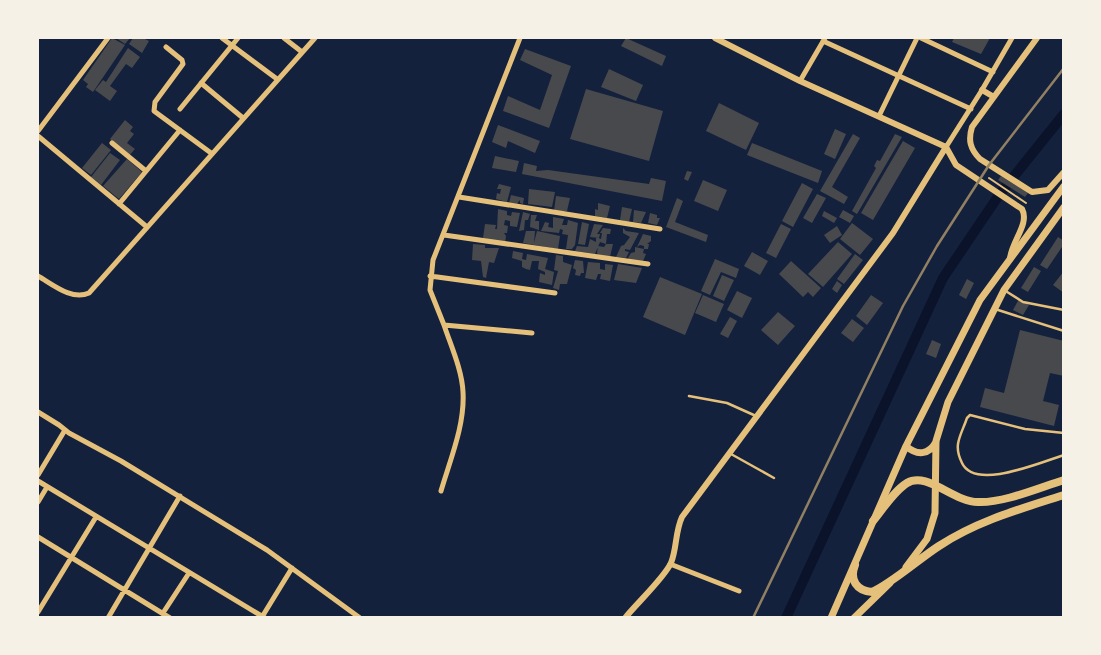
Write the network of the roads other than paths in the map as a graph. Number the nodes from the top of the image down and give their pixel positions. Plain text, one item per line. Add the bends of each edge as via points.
1 (108, 38) edge
2 (222, 38) edge
3 (238, 38) edge
4 (284, 38) edge
5 (315, 38) edge
6 (520, 38) edge
7 (715, 38) edge
8 (917, 38) edge
9 (921, 38) edge
10 (1012, 38) edge
11 (1037, 38) edge
12 (824, 39) edge
13 (232, 45) junction
14 (166, 47) dead end
15 (302, 52) junction
16 (993, 72) junction
17 (899, 76) junction
18 (277, 79) junction
19 (800, 81) junction
20 (201, 83) junction
21 (982, 90) junction
22 (994, 97) junction
23 (971, 108) junction
24 (180, 109) dead end
25 (879, 116) junction
26 (243, 118) junction
27 (180, 130) junction
28 (38, 131) edge
29 (38, 136) edge
30 (112, 143) dead end
31 (946, 147) junction
32 (212, 154) junction
33 (146, 171) junction
34 (1064, 172) edge
35 (1064, 186) edge
36 (459, 197) junction
37 (119, 204) junction
38 (1064, 207) edge
39 (147, 227) junction
40 (660, 229) dead end
41 (444, 235) junction
42 (1010, 260) junction
43 (648, 264) dead end
44 (38, 276) edge
45 (430, 276) junction
46 (1004, 290) junction
47 (555, 293) dead end
48 (994, 309) junction
49 (1064, 310) edge
50 (444, 325) junction
51 (1064, 330) edge
52 (532, 333) dead end
53 (689, 396) dead end
54 (38, 412) edge
55 (758, 416) junction
56 (65, 430) junction
57 (1064, 433) edge
58 (936, 441) junction
59 (906, 446) junction
60 (730, 454) junction
61 (1064, 455) edge
62 (38, 475) edge
63 (774, 478) dead end
64 (1064, 480) edge
65 (38, 481) edge
66 (937, 486) junction
67 (47, 487) junction
68 (441, 491) dead end
69 (1064, 495) edge
70 (180, 496) junction
71 (38, 502) edge
72 (96, 517) junction
73 (873, 521) junction
74 (38, 537) edge
75 (149, 549) junction
76 (71, 558) junction
77 (670, 564) junction
78 (855, 565) junction
79 (292, 568) junction
80 (903, 570) junction
81 (189, 573) junction
82 (124, 590) junction
83 (739, 591) dead end
84 (38, 599) edge
85 (43, 603) junction
86 (38, 612) edge
87 (163, 613) junction
88 (263, 617) edge
89 (858, 617) edge
90 (108, 618) edge
91 (170, 618) edge
92 (360, 618) edge
93 (625, 618) edge
94 (831, 618) edge

1 - 28 street
2 - 13 street
3 - 13 street
4 - 15 street
5 - 15 street
6 - 36 street
7 - 19 street
8 - 17 street
9 - 16 street
10 - 16 street
11 - 22 street
12 - 17 street
12 - 19 street
13 - 18 street
13 - 20 street
14 - 27 street via 183,64 153,108
15 - 18 street
16 - 21 street
17 - 23 street
17 - 25 street
18 - 26 street
19 - 25 street
20 - 24 street
20 - 26 street
21 - 22 street
21 - 23 street
22 - 34 street via 970,134 975,154 1038,193 1048,190
23 - 31 street
25 - 31 street
26 - 32 street
27 - 32 street
27 - 33 street
29 - 37 street
30 - 33 street
31 - 42 street via 956,165 1022,209 1024,223 1013,243
31 - 55 street via 893,233
32 - 39 street
33 - 37 street
35 - 42 main road
36 - 40 street
36 - 41 street
37 - 39 street
38 - 46 main road
39 - 44 street via 83,296 72,295
41 - 43 street
41 - 45 street
42 - 59 main road via 980,300
45 - 47 street
45 - 50 street via 430,290
46 - 48 main road
46 - 49 lane via 1023,302
48 - 51 lane
48 - 58 main road via 948,402
50 - 52 street
50 - 68 street via 462,381 463,404
53 - 55 lane via 727,403
54 - 56 street
55 - 60 street
56 - 62 street
56 - 70 street
57 - 61 lane via 1026,430 970,415 966,418 958,445 958,457 964,468 980,476 1000,474
58 - 59 main road via 933,448 919,453
58 - 66 main road
59 - 73 main road
60 - 63 lane
60 - 77 street via 682,517
64 - 66 main road via 980,502 957,498
65 - 67 street
66 - 73 main road via 921,480 907,483
66 - 80 main road via 932,526 920,550
67 - 71 street
67 - 72 street
69 - 80 main road via 969,528
70 - 75 street
70 - 79 street
72 - 75 street
72 - 76 street
73 - 78 main road
74 - 76 street
75 - 81 street
75 - 82 street
76 - 82 street
76 - 85 street
77 - 83 street
77 - 93 street
78 - 80 main road via 852,578 860,589 866,591 878,589
78 - 94 main road
79 - 88 street
79 - 92 street
80 - 89 main road
81 - 87 street
81 - 88 street
82 - 87 street
82 - 90 street
84 - 85 street
85 - 86 street
87 - 91 street

